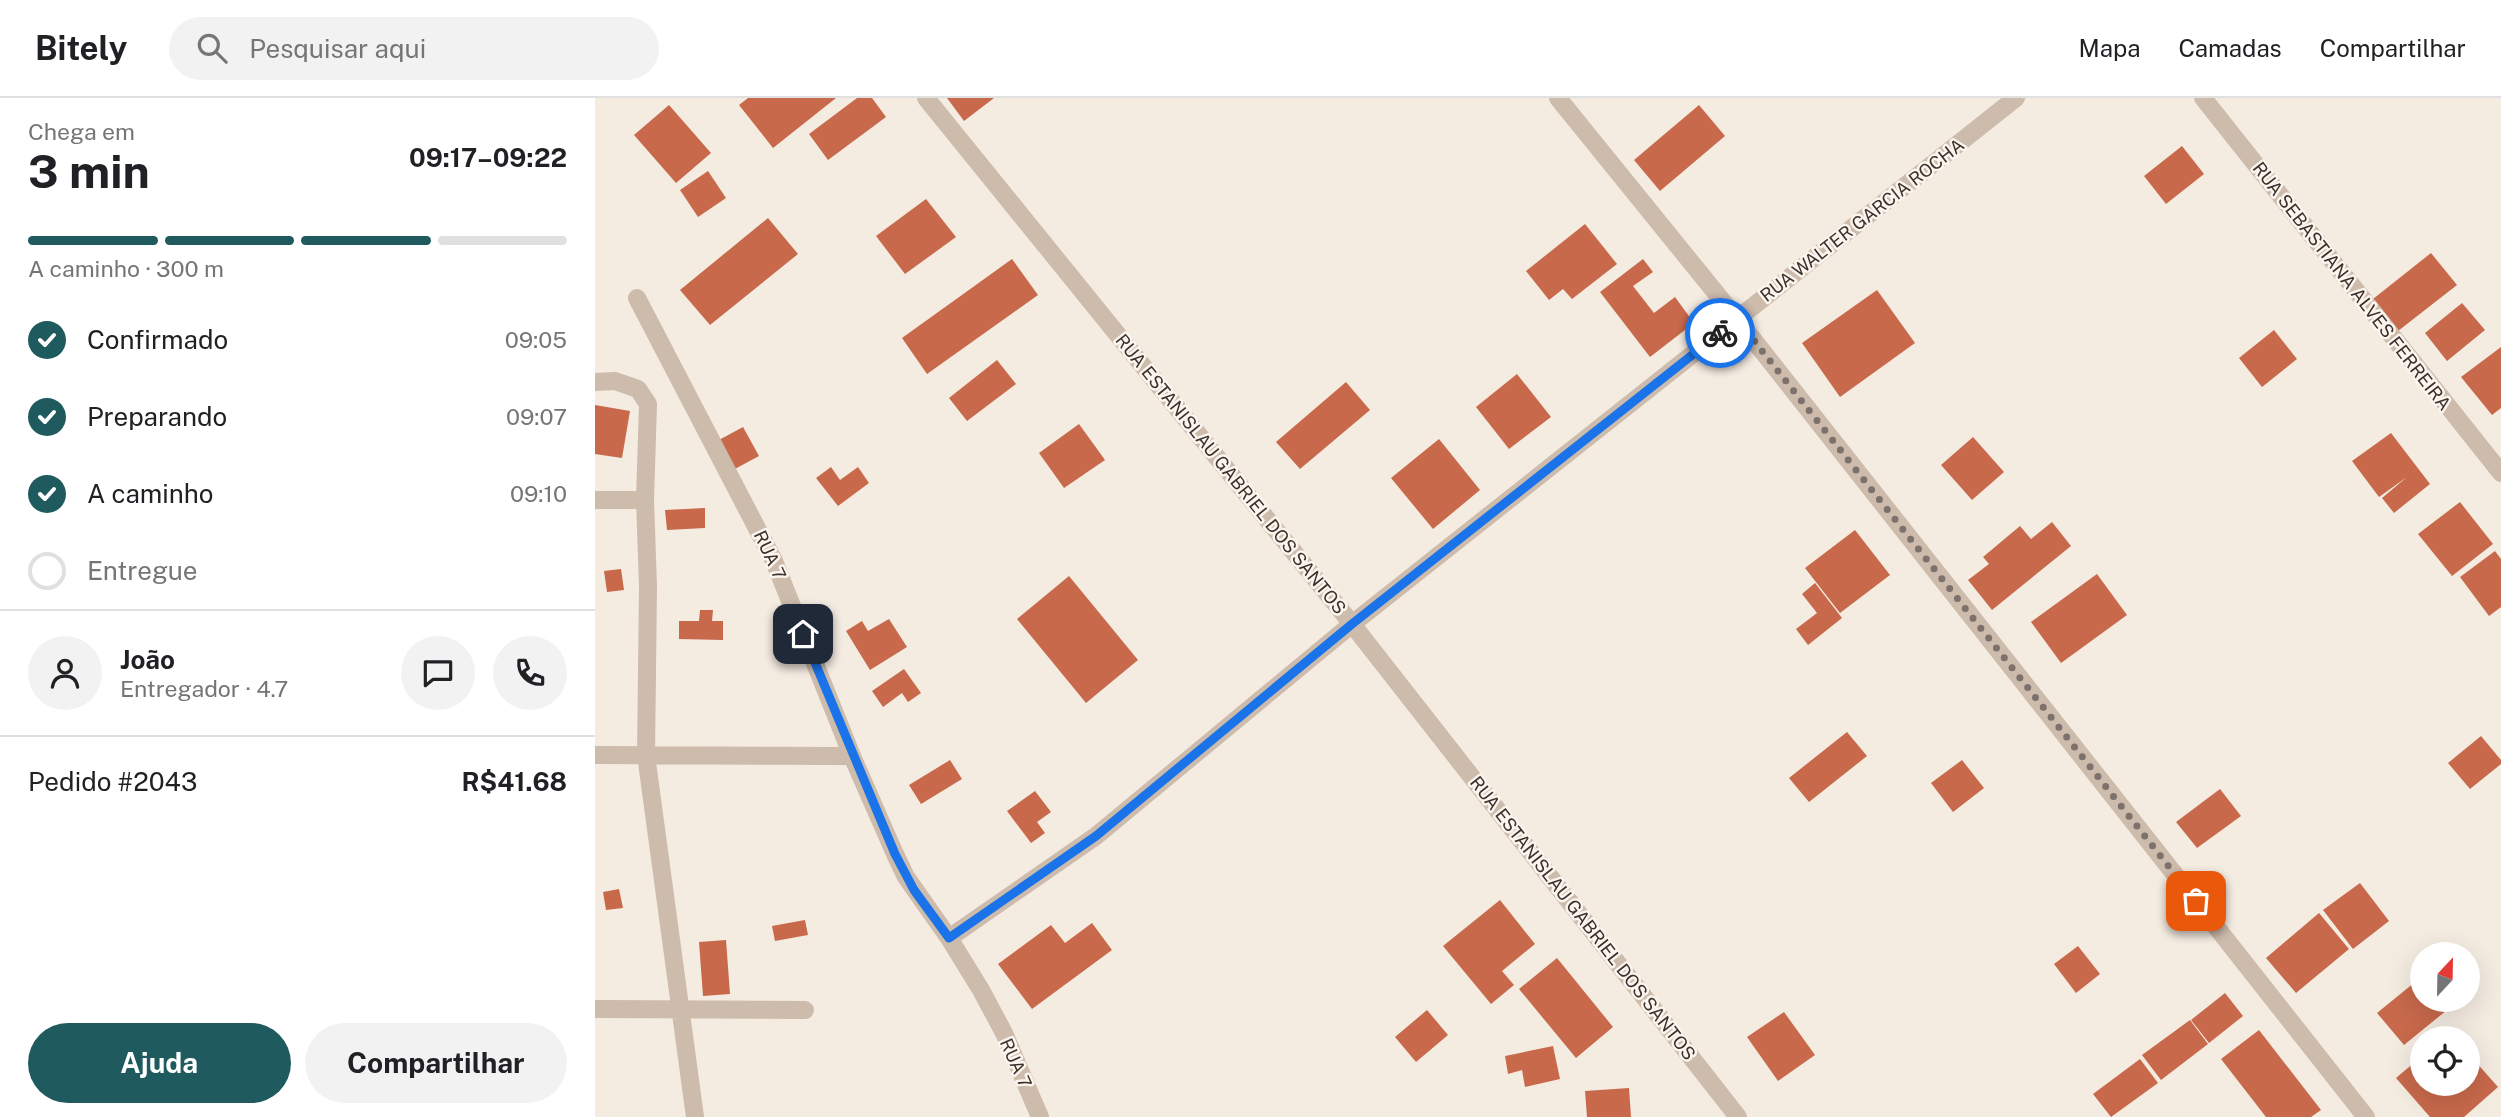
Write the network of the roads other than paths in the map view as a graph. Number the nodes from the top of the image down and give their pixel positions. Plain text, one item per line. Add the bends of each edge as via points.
1 (926, 98) edge
2 (1558, 98) edge
3 (2016, 98) edge
4 (2203, 98) edge
5 (638, 298) dead end
6 (1737, 319) junction
7 (595, 382) edge
8 (2501, 473) edge
9 (595, 500) edge
10 (645, 500) junction
11 (1352, 624) junction
12 (595, 755) edge
13 (646, 755) junction
14 (852, 756) junction
15 (949, 938) junction
16 (681, 1008) junction
17 (595, 1009) edge
18 (805, 1010) dead end
19 (695, 1117) edge
20 (1040, 1117) edge
21 (1738, 1117) edge
22 (2366, 1117) edge

1 - 11 street, RUA ESTANISLAU GABRIEL DOS SANTOS
2 - 6 street
3 - 6 street, RUA WALTER GARCIA ROCHA
4 - 8 street, RUA SEBASTIANA ALVES FERREIRA
5 - 14 street, RUA 7 via 774,561
6 - 11 street, RUA WALTER GARCIA ROCHA
6 - 22 street
7 - 10 street via 615,381 638,389 648,404
9 - 10 street
10 - 13 street
11 - 15 street, RUA WALTER GARCIA ROCHA via 1096,836
11 - 21 street, RUA ESTANISLAU GABRIEL DOS SANTOS
12 - 13 street
13 - 14 street
13 - 16 street
14 - 15 street, RUA 7 via 906,877
15 - 20 street, RUA 7 via 1003,1033
16 - 17 street
16 - 18 street
16 - 19 street

